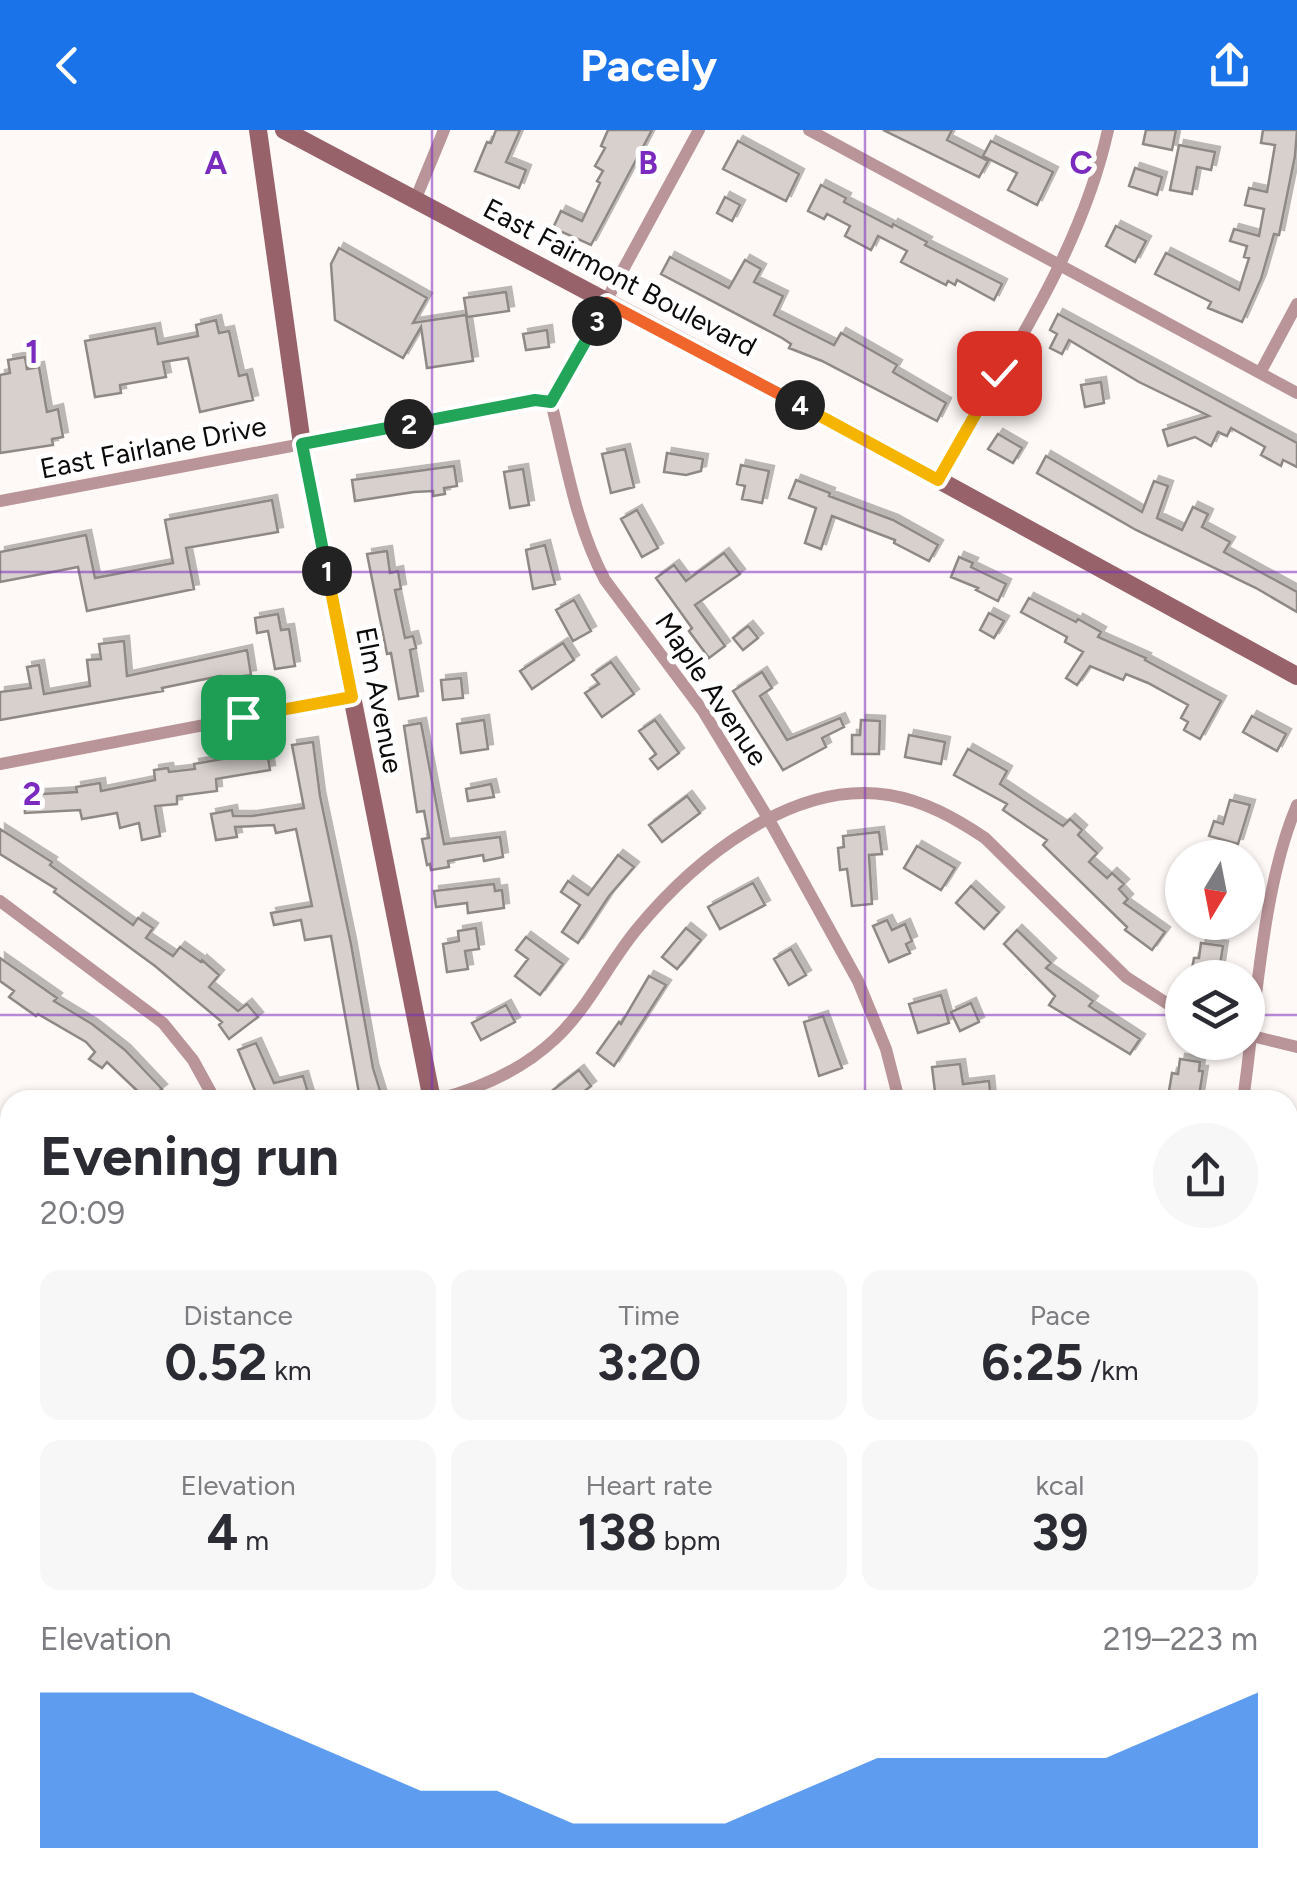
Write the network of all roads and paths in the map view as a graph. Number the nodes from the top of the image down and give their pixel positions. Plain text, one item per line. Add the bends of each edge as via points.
1 (258, 130) edge
2 (284, 130) edge
3 (444, 130) edge
4 (699, 130) edge
5 (809, 130) edge
6 (1108, 130) edge
7 (416, 198) junction
8 (1060, 266) junction
9 (607, 303) junction
10 (1297, 304) edge
11 (1260, 373) junction
12 (1297, 393) edge
13 (551, 402) junction
14 (302, 444) junction
15 (938, 480) junction
16 (0, 501) edge
17 (1297, 676) edge
18 (352, 697) junction
19 (0, 764) edge
20 (1297, 805) edge
21 (768, 818) junction
22 (0, 900) edge
23 (1262, 960) edge
24 (1165, 1002) edge
25 (1265, 1039) edge
26 (1297, 1047) edge
27 (1247, 1060) edge
28 (209, 1090) edge
29 (431, 1090) edge
30 (470, 1090) edge
31 (896, 1090) edge
32 (1244, 1090) edge

1 - 14 street, Elm Avenue
2 - 7 street, East Fairmont Boulevard
3 - 7 street
4 - 9 street
5 - 8 street
6 - 8 street via 1093,191
7 - 9 street, East Fairmont Boulevard
8 - 11 street
8 - 15 street
9 - 13 street
9 - 15 street, East Fairmont Boulevard
10 - 11 street
11 - 12 street
13 - 14 street, East Fairlane Drive
13 - 21 street, Maple Avenue via 584,534 600,571 703,711
14 - 16 street, East Fairlane Drive
14 - 18 street, Elm Avenue
15 - 17 street, East Fairmont Boulevard
18 - 19 street
18 - 29 street, Elm Avenue
20 - 23 street
21 - 24 street via 826,797 858,794 941,810 985,838 1126,977
21 - 30 street via 674,888 569,1026 544,1049
21 - 31 street, Maple Avenue via 858,981
22 - 28 street via 163,1023
25 - 26 street
27 - 32 street

